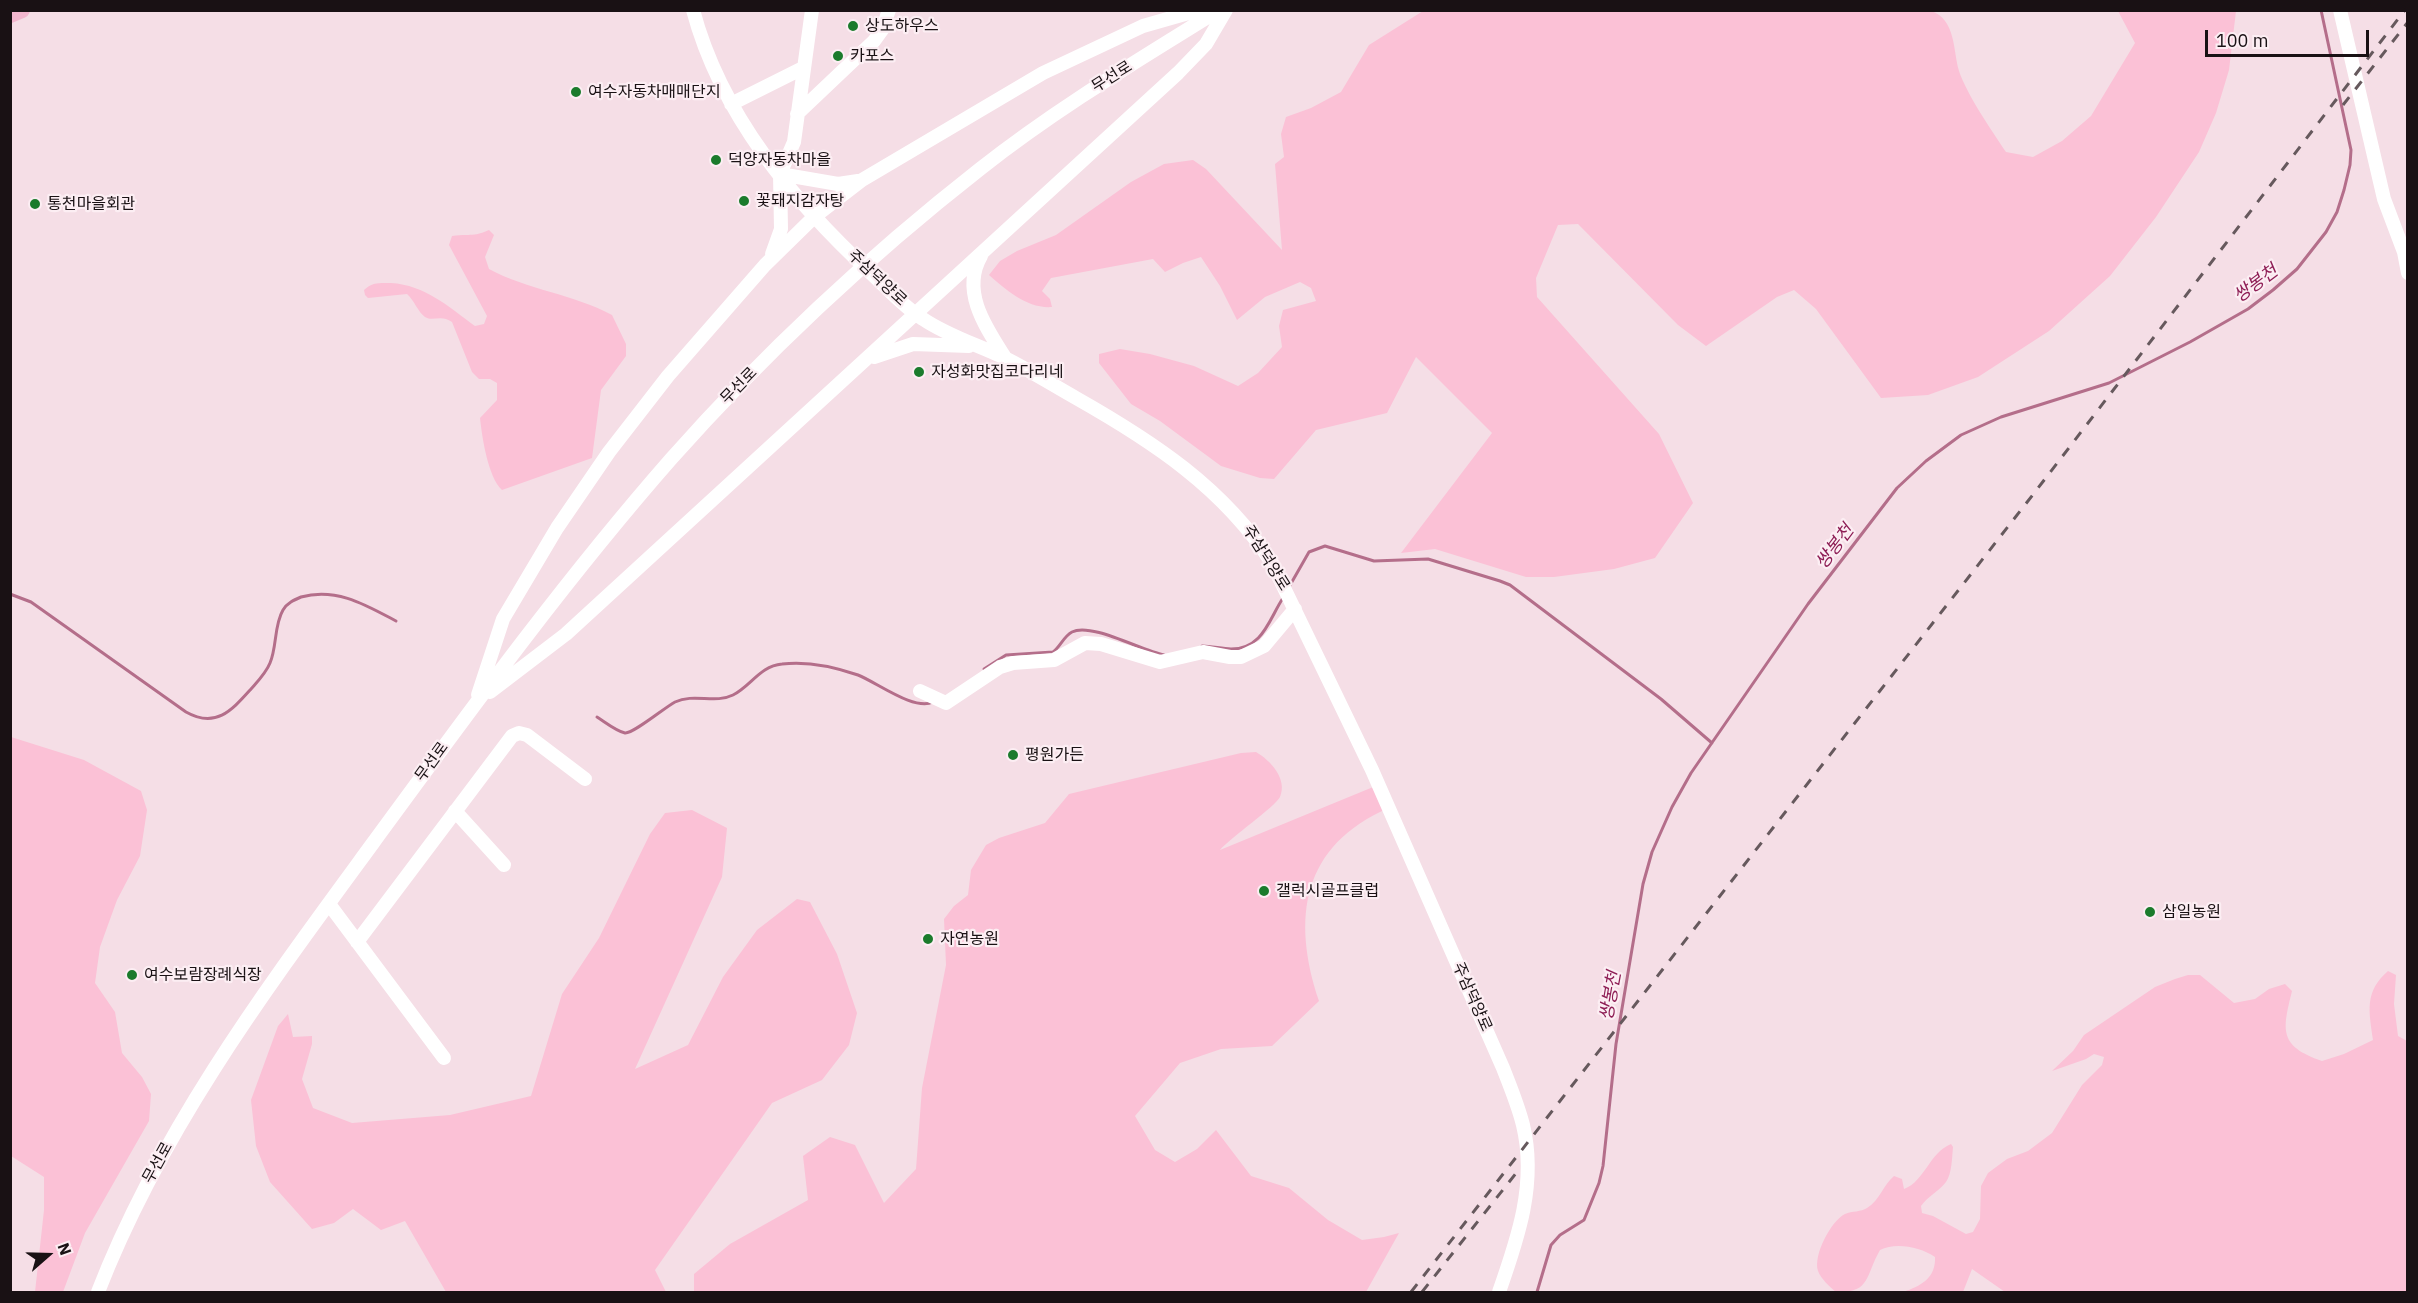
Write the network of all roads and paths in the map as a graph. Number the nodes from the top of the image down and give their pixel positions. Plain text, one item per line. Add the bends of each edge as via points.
1 (21, 10) edge
2 (693, 10) edge
3 (812, 10) edge
4 (889, 10) edge
5 (1199, 10) edge
6 (1219, 10) edge
7 (1226, 10) edge
8 (2340, 10) edge
9 (10, 15) edge
10 (802, 68) junction
11 (731, 104) junction
12 (797, 114) junction
13 (780, 174) junction
14 (862, 180) junction
15 (814, 217) junction
16 (985, 250) junction
17 (765, 265) junction
18 (2408, 273) edge
19 (916, 314) junction
20 (978, 346) junction
21 (1006, 359) junction
22 (861, 363) junction
23 (1294, 606) junction
24 (920, 691) dead end
25 (474, 704) junction
26 (585, 779) dead end
27 (455, 811) junction
28 (504, 865) dead end
29 (329, 904) junction
30 (357, 942) junction
31 (444, 1058) dead end
32 (98, 1293) edge
33 (1499, 1293) edge

1 - 9 main road
2 - 11 street, 주삼덕양로 via 710,61
3 - 10 street
4 - 12 street via 874,41
5 - 14 street via 1132,30 1043,73
6 - 25 street, 무선로 via 1071,101 982,167 842,286 755,370 669,462 570,580
7 - 16 street via 1193,59
8 - 18 street via 2384,199
10 - 11 street
10 - 12 street
11 - 13 street, 주삼덕양로
12 - 13 street via 793,147
13 - 14 street via 843,185
13 - 15 street, 주삼덕양로
13 - 17 street via 781,229
14 - 15 street
15 - 17 street
15 - 19 street, 주삼덕양로
16 - 19 street
16 - 21 street via 974,273 976,302 983,323
17 - 25 street via 668,376 557,528 502,619
19 - 20 street, 주삼덕양로
19 - 22 street
20 - 21 street, 주삼덕양로
20 - 22 street via 913,344
21 - 23 street, 주삼덕양로 via 1126,427 1216,494 1259,542
22 - 25 street via 566,634
23 - 24 street via 1264,646 1241,657 1203,652 1160,662 1085,643 1054,660 1000,667 952,701 944,703
23 - 33 street, 주삼덕양로 via 1384,798 1519,1111 1527,1153 1527,1192 1518,1236
25 - 29 street, 무선로
26 - 27 street via 519,733 509,738
27 - 28 street
27 - 30 street
29 - 30 street
29 - 32 street, 무선로 via 196,1097 140,1195
30 - 31 street

